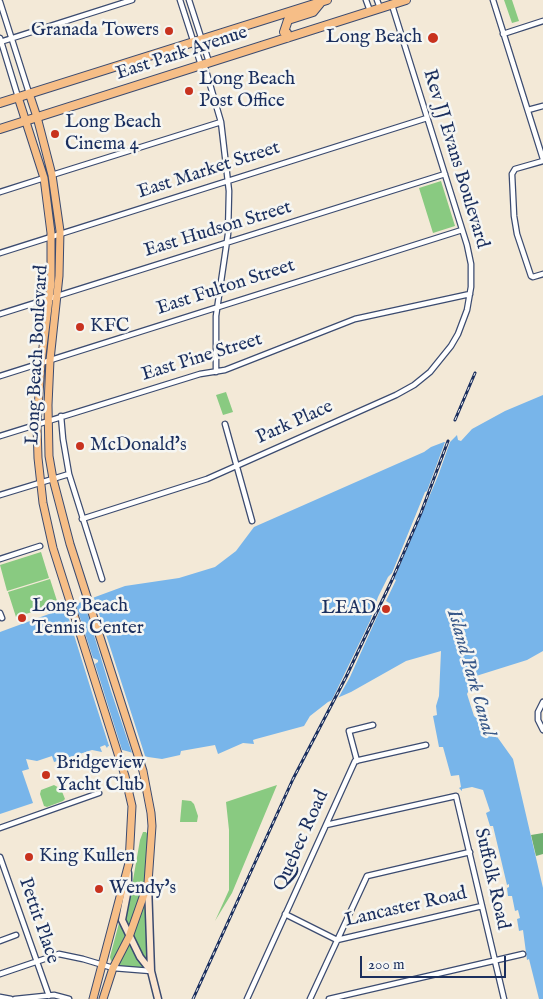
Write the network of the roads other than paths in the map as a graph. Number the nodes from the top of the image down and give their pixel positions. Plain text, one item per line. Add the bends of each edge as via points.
1 (132, 0) edge
2 (180, 0) edge
3 (189, 0) edge
4 (366, 0) edge
5 (377, 0) edge
6 (406, 0) edge
7 (493, 0) edge
8 (325, 1) edge
9 (0, 2) edge
10 (392, 4) junction
11 (375, 10) junction
12 (543, 21) edge
13 (503, 34) junction
14 (12, 38) junction
15 (287, 38) junction
16 (0, 40) edge
17 (198, 40) junction
18 (205, 64) junction
19 (29, 93) junction
20 (18, 97) junction
21 (0, 103) edge
22 (543, 106) edge
23 (528, 110) junction
24 (37, 117) junction
25 (427, 118) junction
26 (26, 120) junction
27 (221, 122) junction
28 (0, 129) edge
29 (543, 160) edge
30 (445, 174) junction
31 (52, 175) junction
32 (44, 178) junction
33 (228, 181) junction
34 (0, 192) edge
35 (462, 230) junction
36 (60, 235) junction
37 (52, 238) junction
38 (226, 242) junction
39 (0, 253) edge
40 (543, 274) edge
41 (470, 294) junction
42 (57, 296) junction
43 (50, 299) junction
44 (218, 306) junction
45 (0, 314) edge
46 (50, 360) junction
47 (40, 363) junction
48 (216, 372) junction
49 (0, 376) edge
50 (61, 416) junction
51 (48, 421) junction
52 (224, 424) dead end
53 (37, 425) junction
54 (0, 436) edge
55 (236, 466) junction
56 (69, 474) junction
57 (52, 479) junction
58 (40, 482) junction
59 (0, 495) edge
60 (82, 519) junction
61 (252, 521) dead end
62 (40, 546) dead end
63 (0, 559) edge
64 (102, 579) dead end
65 (543, 702) edge
66 (372, 725) dead end
67 (543, 730) edge
68 (426, 745) dead end
69 (357, 761) junction
70 (100, 793) dead end
71 (326, 825) junction
72 (0, 828) edge
73 (470, 852) junction
74 (0, 857) edge
75 (129, 863) junction
76 (148, 883) junction
77 (482, 906) junction
78 (285, 914) junction
79 (16, 935) dead end
80 (129, 937) junction
81 (338, 940) junction
82 (0, 941) edge
83 (523, 954) dead end
84 (36, 961) junction
85 (495, 961) junction
86 (101, 964) junction
87 (113, 968) junction
88 (151, 970) junction
89 (0, 974) edge
90 (49, 996) junction
91 (0, 997) edge
92 (13, 999) edge
93 (69, 999) edge
94 (93, 999) edge
95 (103, 999) edge
96 (158, 999) edge
97 (247, 999) edge
98 (310, 999) edge
99 (329, 999) edge
100 (504, 999) edge

1 - 14 street
2 - 17 street
3 - 17 street
4 - 11 street
5 - 11 street
6 - 10 highway, East Park Avenue
7 - 13 street
8 - 15 highway via 313,12 288,20 284,32
8 - 17 highway, East Park Avenue
9 - 14 street, Long Beach Boulevard
10 - 11 highway, East Park Avenue
10 - 25 street, Rev JJ Evans Boulevard
11 - 15 highway, East Park Avenue
12 - 13 street
13 - 23 street
14 - 16 street
14 - 19 street, Long Beach Boulevard
15 - 18 highway, East Park Avenue
16 - 20 street, Long Beach Boulevard
17 - 18 street
17 - 18 street
17 - 19 highway, East Park Avenue
18 - 24 highway, East Park Avenue
18 - 27 street
19 - 20 highway, East Park Avenue
19 - 24 main road, Long Beach Boulevard
20 - 21 highway, East Park Avenue
20 - 26 main road, Long Beach Boulevard
22 - 23 street
23 - 29 street
24 - 26 highway, East Park Avenue
24 - 31 main road, Long Beach Boulevard
25 - 30 street, Rev JJ Evans Boulevard
25 - 33 street, East Market Street
26 - 28 highway, East Park Avenue
26 - 32 main road, Long Beach Boulevard
27 - 31 street
27 - 33 street
29 - 40 street via 515,169 512,173 517,234 531,276
30 - 35 street, Rev JJ Evans Boulevard
30 - 38 street, East Hudson Street
31 - 36 main road, Long Beach Boulevard
32 - 34 street
32 - 37 main road, Long Beach Boulevard
33 - 36 street, East Market Street
33 - 38 street
35 - 41 street, Rev JJ Evans Boulevard via 471,264
35 - 44 street, East Fulton Street
36 - 37 street, East Market Street
36 - 42 main road, Long Beach Boulevard
37 - 39 street, East Market Street
37 - 43 main road, Long Beach Boulevard
38 - 42 street, East Hudson Street
38 - 44 street
41 - 48 street, East Pine Street via 355,319
41 - 55 street, Park Place via 462,325 452,346 438,364 414,385
42 - 43 street, East Hudson Street
42 - 46 main road, Long Beach Boulevard
43 - 45 street, East Hudson Street
43 - 47 main road, Long Beach Boulevard
44 - 46 street, East Fulton Street
44 - 48 street
46 - 47 street, East Fulton Street
46 - 51 main road, Long Beach Boulevard
47 - 49 street, East Fulton Street
47 - 53 main road, Long Beach Boulevard
48 - 50 street, East Pine Street
50 - 51 street, East Pine Street
50 - 56 street, Long Beach Boulevard
51 - 53 street, East Pine Street
51 - 57 main road, Long Beach Boulevard
52 - 55 street
53 - 54 street, East Pine Street
53 - 58 main road, Long Beach Boulevard
55 - 60 street, Park Place via 207,479
55 - 61 street
56 - 57 street
56 - 60 street, Long Beach Boulevard
57 - 58 street
57 - 76 main road, Long Beach Boulevard via 143,771 152,826
58 - 59 street
58 - 75 main road, Long Beach Boulevard via 68,596 125,776 132,806
60 - 64 street, Long Beach Boulevard
62 - 63 street
65 - 67 street via 538,720
66 - 69 street via 349,731
68 - 69 street
69 - 71 street, Quebec Road
70 - 72 street
71 - 73 street, Suffolk Road via 456,796
71 - 78 street, Quebec Road
73 - 77 street, Suffolk Road
73 - 81 street via 367,876
74 - 84 street, Pettit Place
75 - 80 main road, Long Beach Boulevard via 122,916
75 - 86 main road
76 - 80 main road
76 - 88 main road, Long Beach Boulevard
77 - 81 street, Lancaster Road
77 - 85 street, Suffolk Road
78 - 81 street
78 - 97 street, Quebec Road
79 - 82 street
80 - 87 main road
80 - 88 main road, Long Beach Boulevard
81 - 98 street
83 - 85 street
84 - 86 street via 59,954
84 - 89 street
84 - 90 street, Pettit Place
85 - 99 street
85 - 100 street, Suffolk Road
86 - 87 street
86 - 94 main road
87 - 88 street
87 - 95 main road
88 - 96 main road
90 - 92 street
90 - 93 street
91 - 92 street

